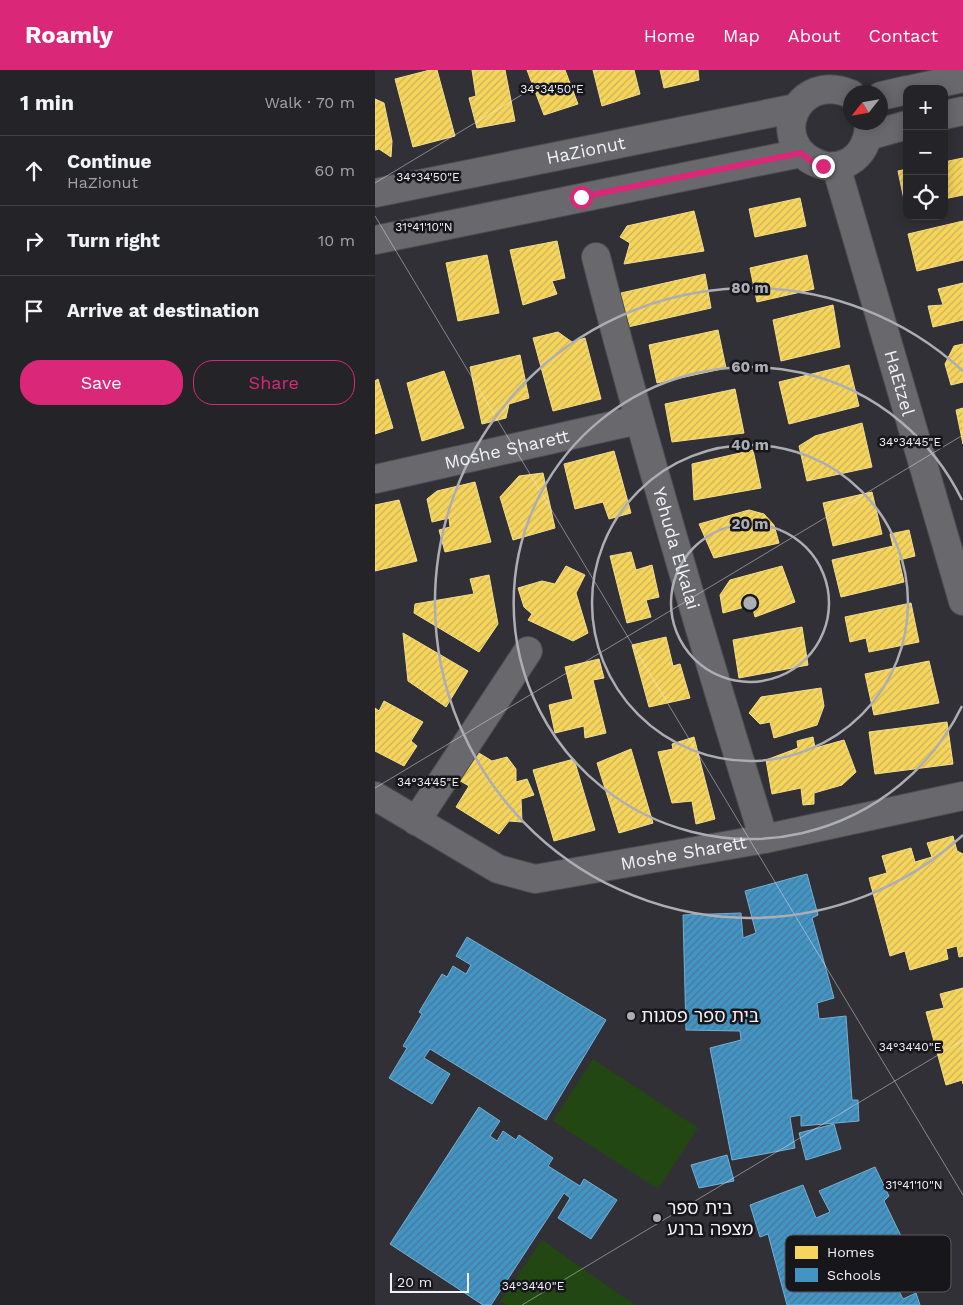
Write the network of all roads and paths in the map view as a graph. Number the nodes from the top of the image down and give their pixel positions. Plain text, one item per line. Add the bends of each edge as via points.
1 (963, 78) edge
2 (816, 80) edge
3 (931, 85) edge
4 (903, 91) edge
5 (843, 92) edge
6 (888, 94) edge
7 (796, 108) junction
8 (963, 111) edge
9 (948, 114) edge
10 (903, 125) edge
11 (888, 127) edge
12 (868, 130) edge
13 (801, 153) junction
14 (836, 166) junction
15 (375, 193) edge
16 (375, 240) edge
17 (596, 257) dead end
18 (638, 420) junction
19 (375, 479) edge
20 (963, 601) edge
21 (528, 651) dead end
22 (375, 796) edge
23 (963, 796) edge
24 (416, 821) junction
25 (764, 839) junction

1 - 3 street
2 - 5 street
2 - 7 street
4 - 6 street
7 - 13 street via 791,131
7 - 15 street, HaZionut
8 - 9 street
10 - 11 street
12 - 14 street via 857,156
13 - 14 street via 823,166
13 - 16 street
14 - 20 street, HaEtzel
17 - 18 street, Yehuda Elkalai
18 - 19 street, Moshe Sharett
18 - 25 street, Yehuda Elkalai
21 - 24 street
22 - 24 street, Moshe Sharett
23 - 25 street, Moshe Sharett
24 - 25 street, Moshe Sharett via 498,869 535,879

